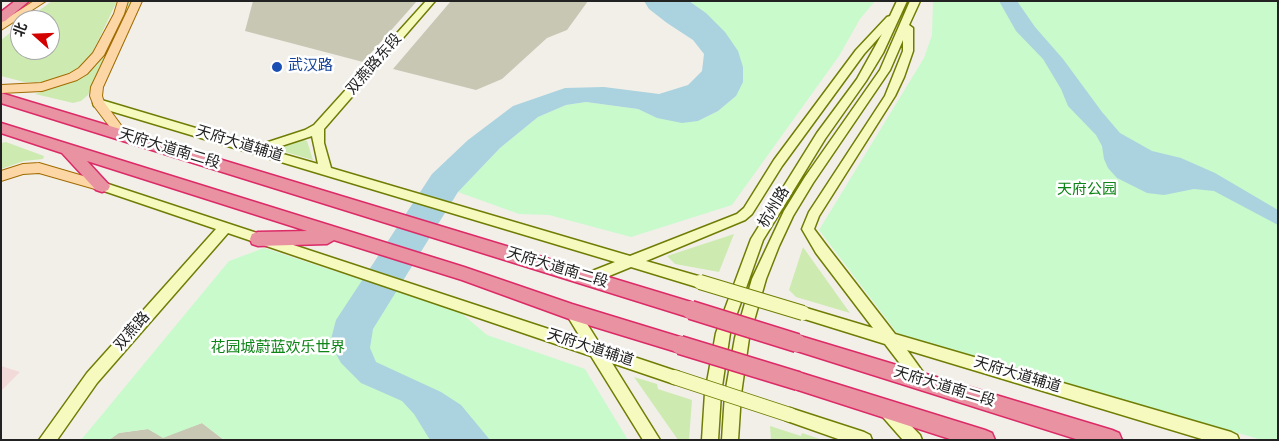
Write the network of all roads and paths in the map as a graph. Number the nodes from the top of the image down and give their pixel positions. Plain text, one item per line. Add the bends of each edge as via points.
1 (7, 1) edge
2 (23, 1) edge
3 (34, 1) edge
4 (41, 1) edge
5 (123, 1) edge
6 (137, 1) edge
7 (431, 1) edge
8 (915, 1) edge
9 (1, 5) edge
10 (900, 5) edge
11 (1, 18) edge
12 (908, 20) junction
13 (1, 27) edge
14 (1, 89) edge
15 (1, 98) edge
16 (98, 103) junction
17 (1, 128) edge
18 (318, 128) junction
19 (123, 136) junction
20 (66, 149) junction
21 (255, 150) junction
22 (326, 171) junction
23 (1, 176) edge
24 (102, 186) junction
25 (224, 228) junction
26 (340, 236) junction
27 (258, 239) junction
28 (630, 261) junction
29 (587, 278) junction
30 (572, 312) junction
31 (889, 338) junction
32 (598, 352) junction
33 (923, 382) junction
34 (882, 407) junction
35 (47, 440) edge
36 (652, 440) edge
37 (710, 440) edge
38 (730, 440) edge
39 (864, 440) edge
40 (914, 440) edge
41 (985, 440) edge
42 (1112, 440) edge
43 (1231, 440) edge

1 - 9 highway
2 - 11 highway
3 - 13 main road
4 - 13 main road
5 - 14 main road via 98,55 83,71 42,87
6 - 16 main road via 98,88
7 - 18 main road, 双燕路东段
8 - 12 main road, 杭州路
10 - 28 main road via 860,52 742,217
10 - 37 main road, 杭州路 via 862,81 820,136 757,240 723,333 713,393
12 - 31 main road via 908,51 890,96 812,215 808,229
12 - 38 main road, 杭州路 via 885,70 809,180 772,246 742,338
15 - 19 highway, 天府大道南二段
16 - 19 main road
16 - 21 main road, 天府大道辅道
17 - 20 highway, 天府大道南二段
18 - 21 main road, 双燕路东段
18 - 22 main road via 318,142
19 - 29 highway, 天府大道南二段
20 - 24 highway
20 - 26 highway, 天府大道南二段
21 - 22 main road, 天府大道辅道
22 - 28 main road, 天府大道辅道
23 - 24 main road via 39,168
24 - 25 main road
25 - 27 main road
25 - 35 main road, 双燕路 via 92,378
26 - 27 highway
26 - 30 highway, 天府大道南二段
27 - 32 main road, 天府大道辅道
28 - 29 main road
28 - 31 main road, 天府大道辅道, bridge
29 - 33 highway, 天府大道南二段, bridge
30 - 32 main road
30 - 34 highway, 天府大道南二段, bridge
31 - 33 main road
31 - 43 main road, 天府大道辅道
32 - 36 main road
32 - 39 main road, 天府大道辅道, bridge
33 - 42 highway, 天府大道南二段
34 - 40 main road
34 - 41 highway, 天府大道南二段

